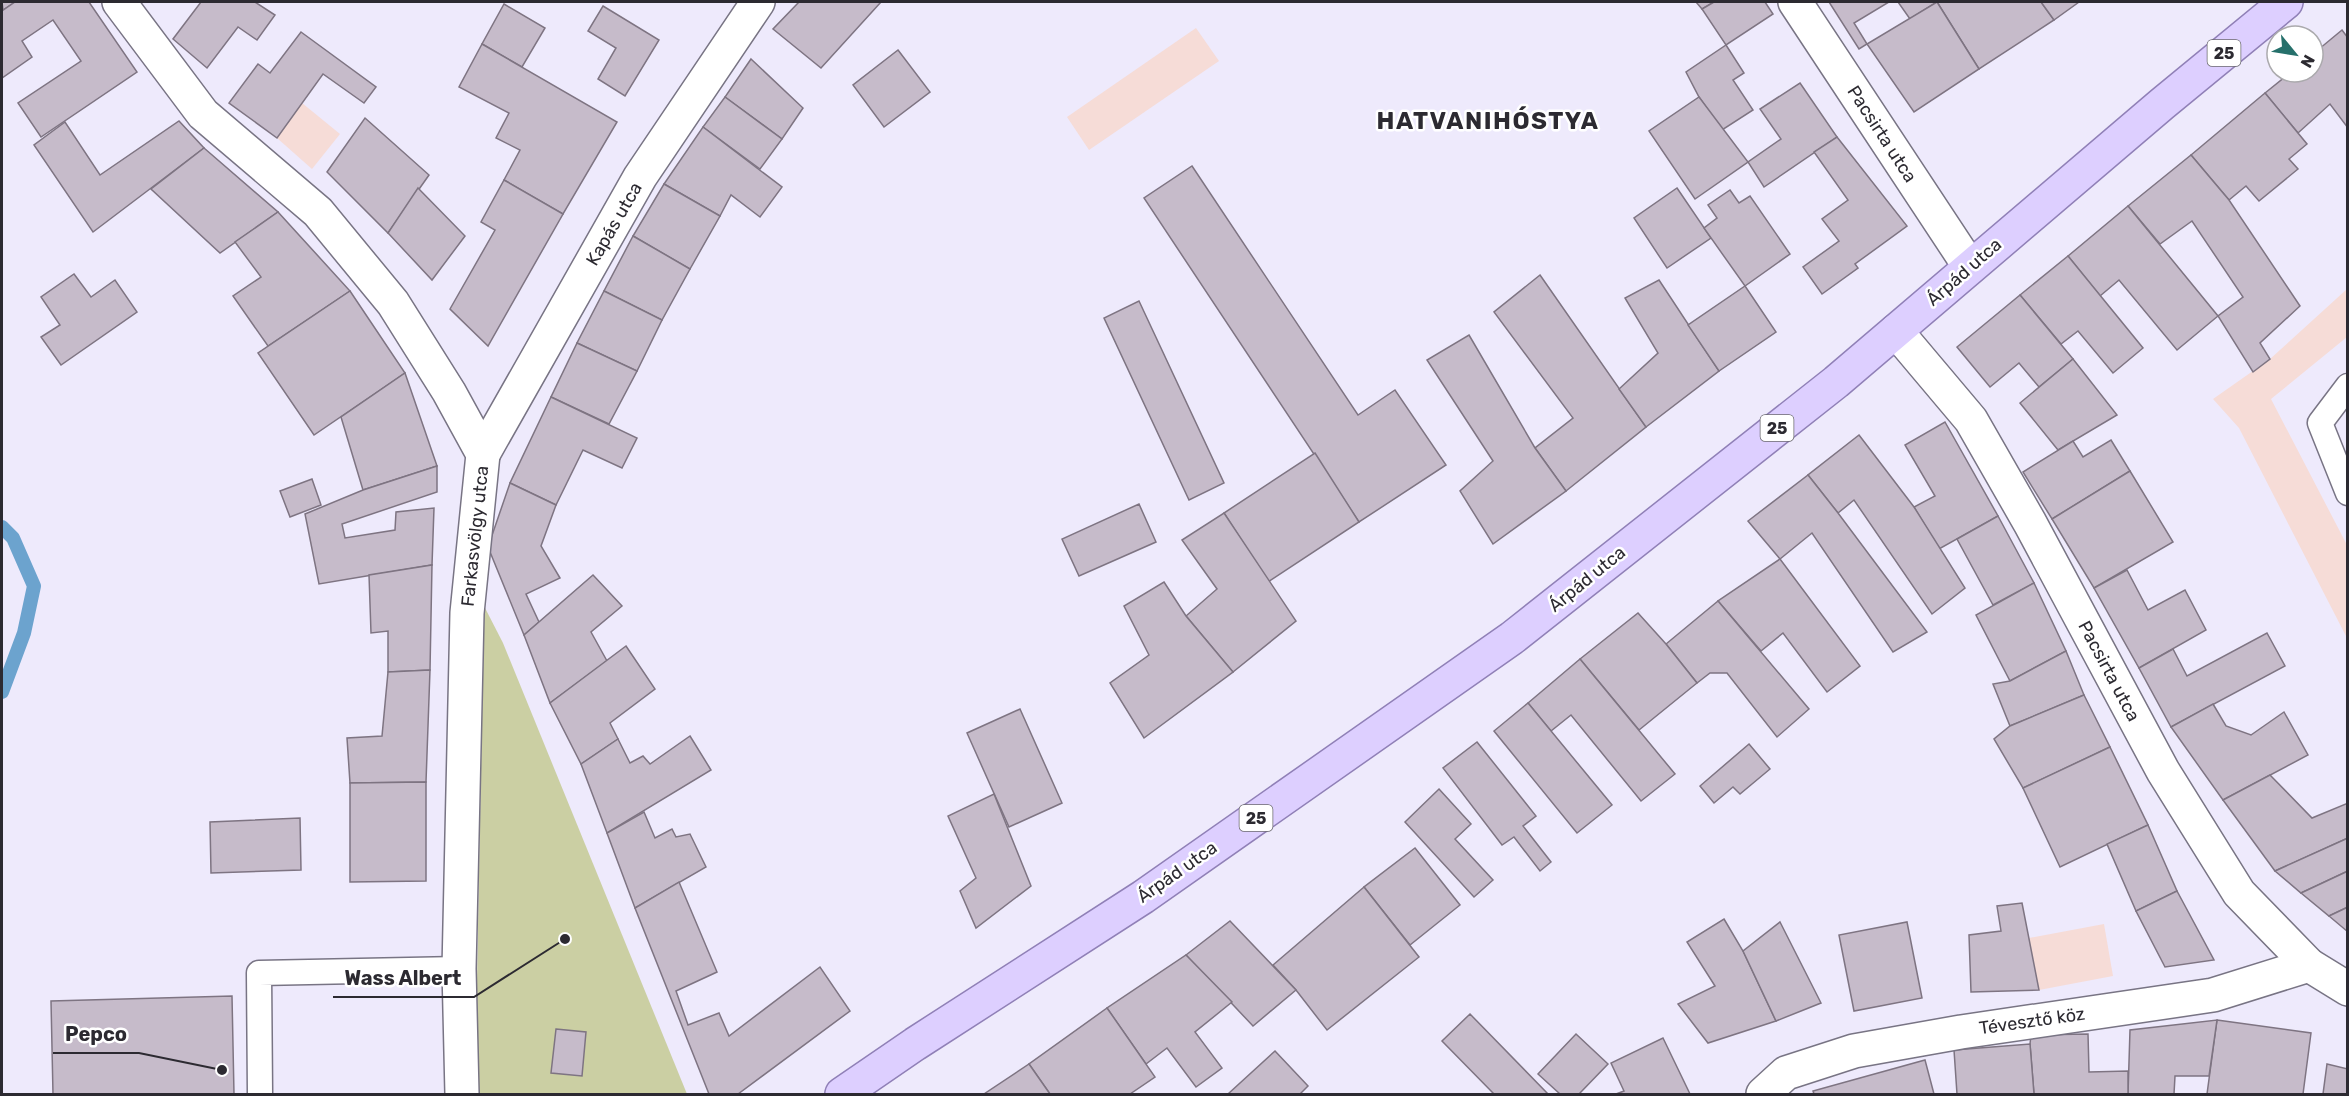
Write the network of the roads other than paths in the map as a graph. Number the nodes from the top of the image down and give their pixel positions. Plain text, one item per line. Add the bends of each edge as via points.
1 (758, 2) edge
2 (1795, 2) edge
3 (2286, 2) edge
4 (123, 4) edge
5 (1970, 267) junction
6 (1896, 332) junction
7 (2348, 386) edge
8 (483, 454) junction
9 (2348, 493) edge
10 (2309, 965) junction
11 (459, 969) junction
12 (2348, 989) edge
13 (260, 1095) edge
14 (462, 1095) edge
15 (842, 1095) edge
16 (1763, 1095) edge

1 - 8 street, Kapás utca via 640,177
2 - 5 street, Pacsirta utca
3 - 5 main road, Árpád utca / 25
4 - 8 street, Farkasvölgy utca via 203,114 318,212 393,303
5 - 6 main road, Árpád utca / 25
6 - 10 street, Pacsirta utca via 1971,420 2163,771 2240,893
6 - 15 main road, Árpád utca / 25 via 1512,638 1143,897
7 - 9 lane via 2320,423
8 - 11 street, Farkasvölgy utca via 467,613
10 - 12 street, Pacsirta utca
10 - 16 street, Tévesztő köz via 2213,995 1854,1051 1786,1073
11 - 13 lane via 259,973
11 - 14 street, Farkasvölgy utca

